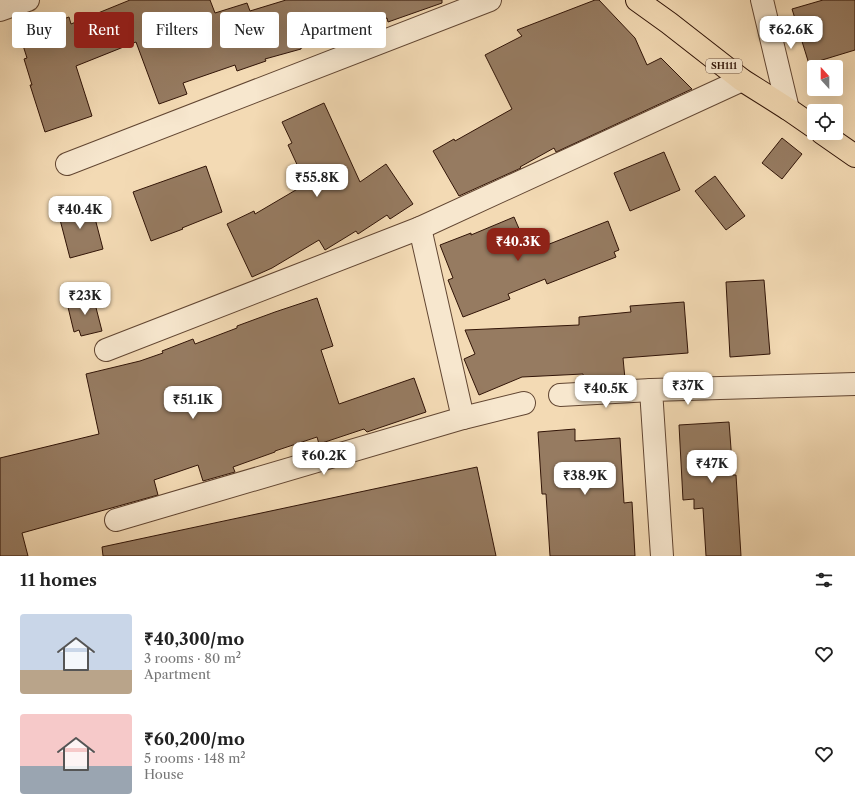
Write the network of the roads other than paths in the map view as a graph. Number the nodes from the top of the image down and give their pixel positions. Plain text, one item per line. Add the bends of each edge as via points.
1 (28, 0) edge
2 (490, 0) edge
3 (637, 0) edge
4 (762, 0) edge
5 (0, 10) edge
6 (742, 80) junction
7 (788, 109) junction
8 (807, 122) edge
9 (832, 140) edge
10 (855, 156) edge
11 (67, 164) dead end
12 (420, 228) junction
13 (106, 350) dead end
14 (855, 384) edge
15 (651, 390) junction
16 (560, 395) dead end
17 (524, 404) dead end
18 (463, 418) junction
19 (116, 520) dead end
20 (662, 556) edge

1 - 5 street
2 - 11 street
3 - 6 main road, SH111
4 - 7 street
6 - 7 main road, SH111
6 - 12 street
7 - 8 main road, SH111
9 - 10 main road
12 - 13 street
12 - 18 street
14 - 15 street
15 - 16 street
15 - 20 street
17 - 18 street
18 - 19 street

